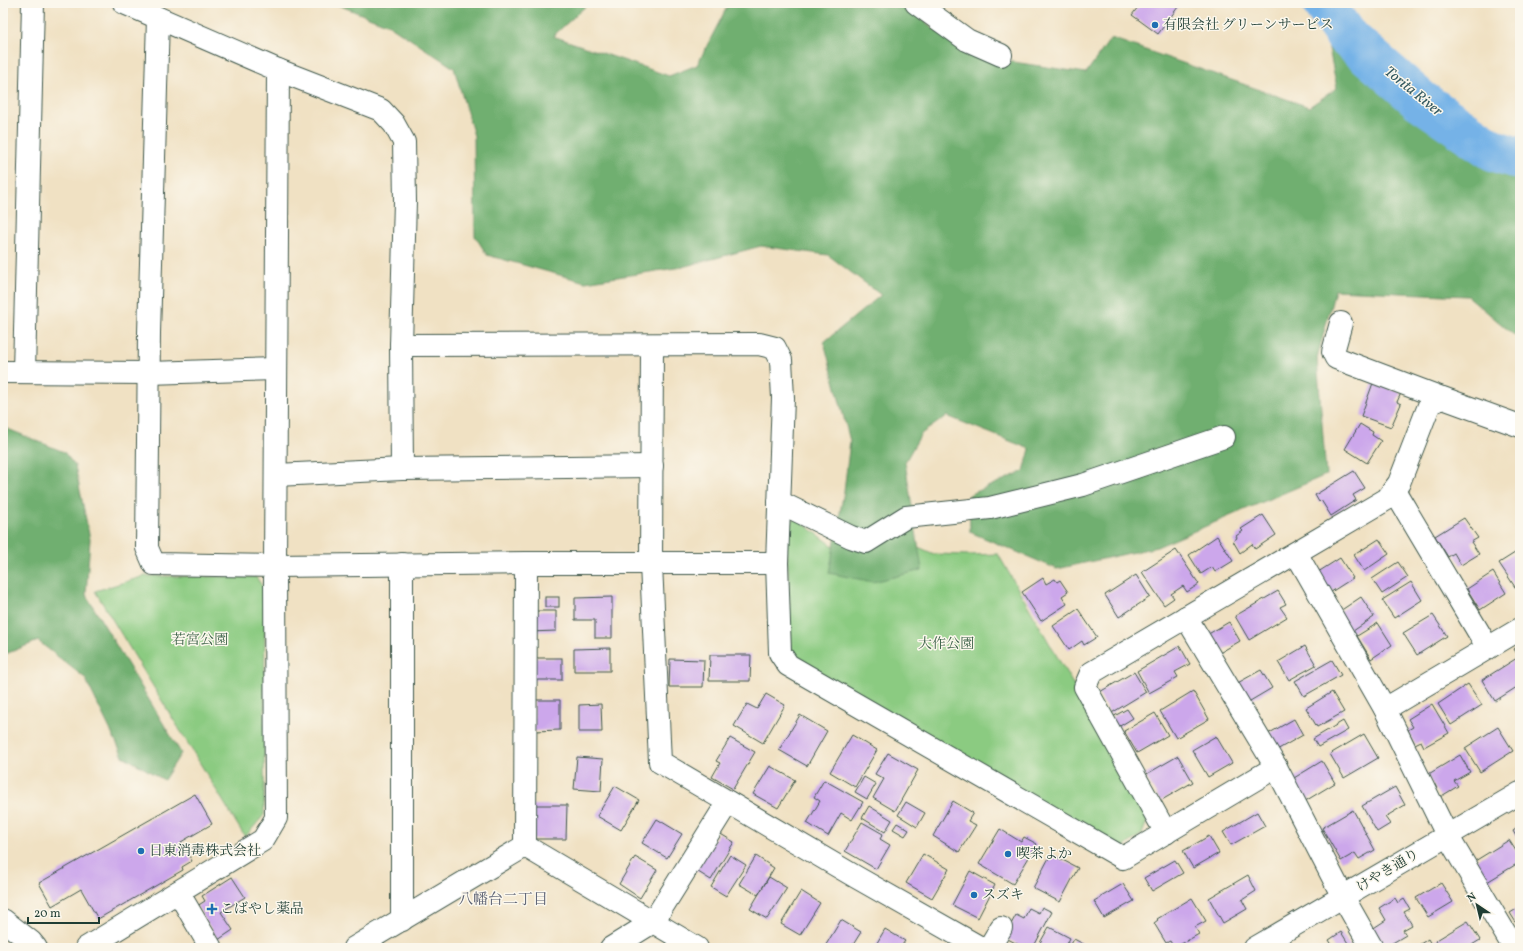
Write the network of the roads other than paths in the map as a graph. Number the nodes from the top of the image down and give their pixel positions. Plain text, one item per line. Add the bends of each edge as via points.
1 (33, 3) edge
2 (124, 3) edge
3 (916, 3) edge
4 (158, 18) junction
5 (1001, 54) dead end
6 (278, 70) junction
7 (1341, 323) dead end
8 (401, 345) junction
9 (652, 345) junction
10 (276, 369) junction
11 (3, 372) edge
12 (24, 372) junction
13 (150, 373) junction
14 (1442, 398) junction
15 (1520, 426) edge
16 (1224, 437) dead end
17 (652, 466) junction
18 (402, 469) junction
19 (276, 475) junction
20 (1394, 490) junction
21 (779, 502) junction
22 (1296, 553) junction
23 (526, 563) junction
24 (777, 563) junction
25 (402, 564) junction
26 (651, 564) junction
27 (275, 566) junction
28 (1186, 617) junction
29 (1520, 629) edge
30 (1488, 648) junction
31 (1385, 709) junction
32 (1276, 767) junction
33 (1520, 792) edge
34 (728, 802) junction
35 (1166, 833) junction
36 (1447, 835) junction
37 (525, 846) junction
38 (178, 892) junction
39 (1343, 898) junction
40 (3, 920) edge
41 (402, 920) junction
42 (653, 922) junction
43 (1001, 928) dead end
44 (36, 948) edge
45 (86, 948) edge
46 (211, 948) edge
47 (354, 948) edge
48 (612, 948) edge
49 (697, 948) edge
50 (981, 948) edge
51 (989, 948) edge
52 (1255, 948) edge
53 (1372, 948) edge
54 (1514, 948) edge

1 - 12 street
2 - 4 street
3 - 5 street via 967,40
4 - 6 street
4 - 13 street
6 - 8 street via 380,110 394,124 404,142
6 - 10 street
7 - 14 street via 1333,352 1336,358
8 - 9 street
8 - 18 street
9 - 17 street
9 - 21 street via 759,344 775,348 781,360 782,398
10 - 13 street
10 - 19 street
11 - 12 street
12 - 13 street
13 - 27 street via 147,548 154,564
14 - 15 street
14 - 20 street via 1430,403
16 - 21 street via 1083,486 990,508 906,517 866,542
17 - 18 street
17 - 26 street
18 - 19 street
19 - 27 street
20 - 22 street via 1387,499
20 - 30 street
21 - 24 street
22 - 28 street
22 - 31 street
23 - 25 street
23 - 26 street
23 - 37 street
24 - 26 street
24 - 35 street via 780,653 788,664 1123,858
25 - 27 street
25 - 41 street
26 - 34 street via 660,762
27 - 38 street via 276,818 263,840
28 - 32 street
28 - 35 street via 1091,673 1085,687
29 - 30 street
30 - 31 street
31 - 36 street
32 - 35 street
32 - 39 street
33 - 36 street, けやき通り
34 - 42 street
34 - 50 street
36 - 39 street, けやき通り
36 - 54 street
37 - 41 street
37 - 42 street
38 - 45 street
38 - 46 street
39 - 52 street, けやき通り
39 - 53 street
40 - 44 street
41 - 47 street
42 - 48 street
42 - 49 street
43 - 51 street

